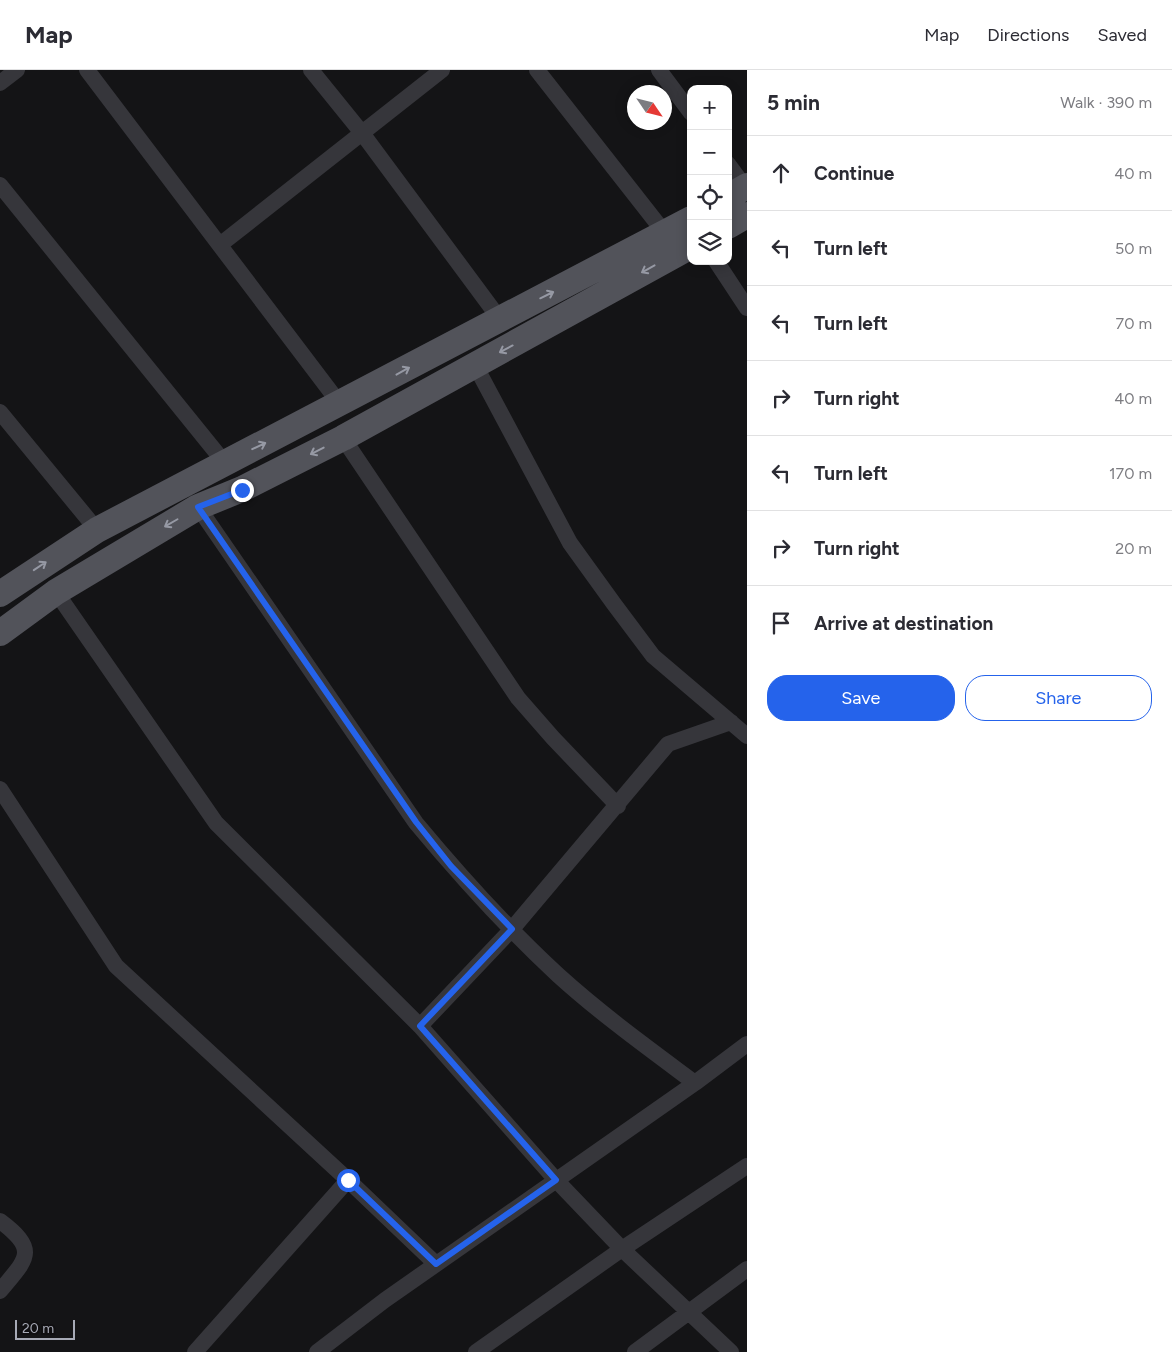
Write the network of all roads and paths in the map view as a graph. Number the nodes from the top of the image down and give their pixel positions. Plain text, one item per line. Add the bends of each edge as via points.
1 (17, 70) edge
2 (87, 70) edge
3 (311, 70) edge
4 (442, 70) edge
5 (537, 70) edge
6 (660, 70) edge
7 (0, 84) edge
8 (687, 107) edge
9 (362, 133) junction
10 (732, 173) edge
11 (0, 185) edge
12 (740, 190) edge
13 (747, 215) edge
14 (689, 220) edge
15 (732, 224) edge
16 (664, 232) junction
17 (221, 244) junction
18 (687, 248) edge
19 (719, 265) edge
20 (747, 308) edge
21 (499, 318) junction
22 (475, 365) junction
23 (340, 404) junction
24 (0, 412) edge
25 (343, 438) junction
26 (224, 462) junction
27 (198, 507) junction
28 (97, 530) junction
29 (56, 592) junction
30 (0, 594) edge
31 (0, 633) edge
32 (731, 722) junction
33 (747, 736) edge
34 (0, 789) edge
35 (618, 806) junction
36 (512, 929) junction
37 (420, 1026) junction
38 (747, 1044) edge
39 (694, 1083) junction
40 (747, 1166) edge
41 (348, 1180) junction
42 (556, 1180) junction
43 (0, 1221) edge
44 (622, 1249) junction
45 (436, 1264) junction
46 (747, 1270) edge
47 (0, 1292) edge
48 (688, 1311) junction
49 (198, 1351) edge
50 (317, 1352) edge
51 (476, 1352) edge
52 (634, 1352) edge
53 (730, 1352) edge

1 - 7 street
2 - 17 street
3 - 9 street
4 - 9 street
5 - 16 street
6 - 8 street
9 - 17 street
9 - 21 street
10 - 12 street
11 - 26 street
13 - 15 main road
14 - 16 main road
21 -> 16 main road via 576,281
17 - 23 street
18 -> 22 main road
19 - 20 street
23 -> 21 main road
22 - 25 main road
22 - 32 street via 570,544 653,656
26 -> 23 main road
24 - 28 street
25 -> 27 main road via 242,490
25 - 35 street via 518,698
26 - 28 main road
27 -> 29 main road
27 - 36 street via 416,822 451,866
30 -> 28 main road
29 - 31 main road
29 - 37 street via 216,823
32 - 33 street
32 - 35 street via 668,744
34 - 41 street via 116,966
35 - 36 street
36 - 37 street
36 - 39 street via 572,987
37 - 42 street
38 - 39 street
39 - 42 street
40 - 44 street
41 - 45 street
41 - 49 street
42 - 44 street
42 - 45 street
43 - 47 street via 19,1236 26,1247 25,1260
44 - 48 street
44 - 51 street
45 - 50 street
46 - 48 street
48 - 52 street
48 - 53 street

